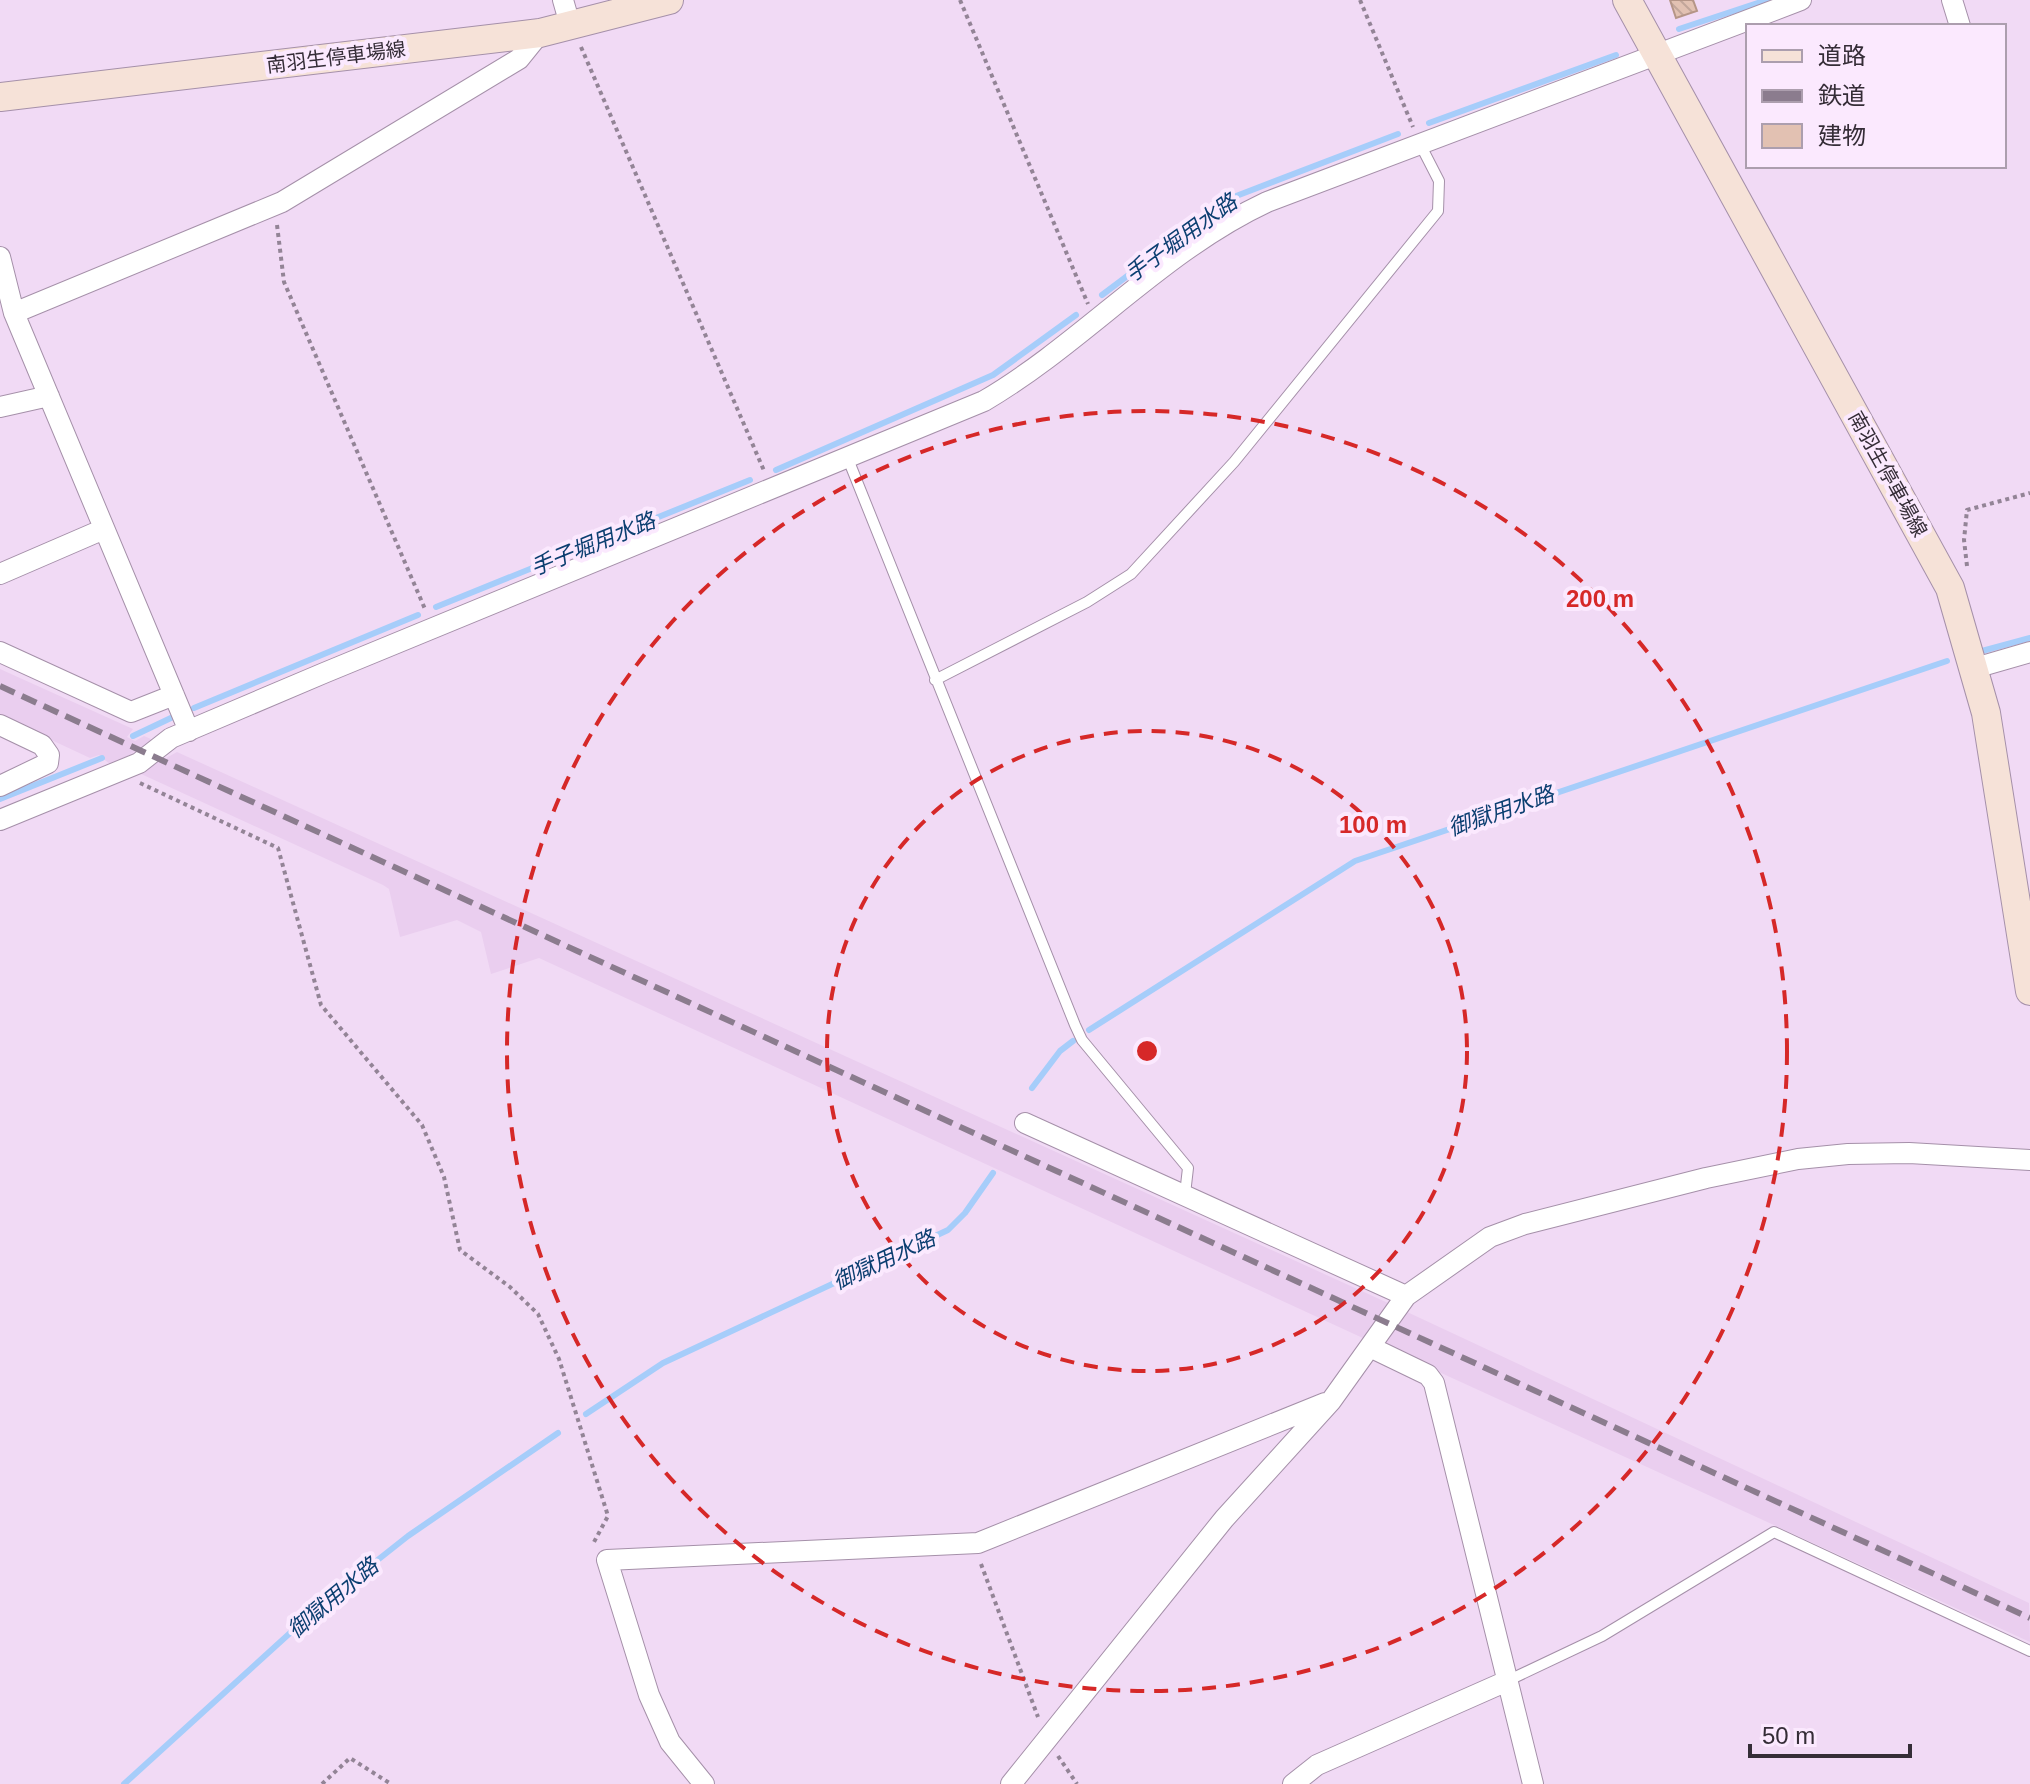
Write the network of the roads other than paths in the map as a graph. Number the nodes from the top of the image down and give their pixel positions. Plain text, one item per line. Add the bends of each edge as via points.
1 (563, 0) edge
2 (669, 0) edge
3 (1627, 0) edge
4 (1801, 0) edge
5 (1952, 0) edge
6 (1959, 24) edge
7 (571, 28) junction
8 (540, 33) junction
9 (1656, 52) junction
10 (0, 97) edge
11 (1420, 144) junction
12 (0, 257) edge
13 (14, 313) junction
14 (49, 396) junction
15 (0, 407) edge
16 (848, 459) junction
17 (104, 529) junction
18 (0, 574) edge
19 (0, 652) edge
20 (2030, 652) edge
21 (1975, 668) junction
22 (935, 680) junction
23 (174, 695) junction
24 (0, 725) edge
25 (189, 731) junction
26 (0, 786) edge
27 (0, 820) edge
28 (2026, 943) edge
29 (2030, 991) edge
30 (1025, 1123) dead end
31 (2030, 1160) edge
32 (1185, 1194) junction
33 (1406, 1296) junction
34 (1370, 1347) junction
35 (1331, 1401) junction
36 (2030, 1651) edge
37 (1507, 1681) junction
38 (704, 1784) edge
39 (1011, 1784) edge
40 (1293, 1784) edge
41 (1533, 1784) edge

1 - 7 street
2 - 7 main road, 南羽生停車場線
3 - 9 main road, 南羽生停車場線
4 - 9 street
5 - 6 street
7 - 8 main road, 南羽生停車場線
8 - 10 main road, 南羽生停車場線
8 - 13 street via 519,59 269,208
9 - 11 street
9 - 21 main road, 南羽生停車場線 via 1950,588
11 - 16 street via 1216,227 1043,362 984,401
11 - 22 lane via 1439,181 1438,211 1234,462 1131,574
12 - 13 street
13 - 14 street
14 - 15 street
14 - 17 street
16 - 22 lane
16 - 25 street
17 - 18 street
17 - 23 street
19 - 23 street via 131,712
20 - 21 street
21 - 28 main road, 南羽生停車場線
22 - 32 lane via 1082,1040 1188,1168
23 - 25 street
24 - 26 street via 42,745 49,755 40,769
25 - 27 street via 139,763
28 - 29 main road, 南羽生停車場線
30 - 32 street
31 - 33 street via 1848,1154 1706,1178 1490,1237
32 - 33 street
33 - 34 street
34 - 35 street
34 - 37 street via 1428,1375 1434,1383
35 - 38 street via 973,1543 607,1560 649,1695 670,1742
35 - 39 street via 1224,1519
36 - 37 lane via 1774,1532 1602,1636
37 - 40 street via 1317,1765
37 - 41 street

